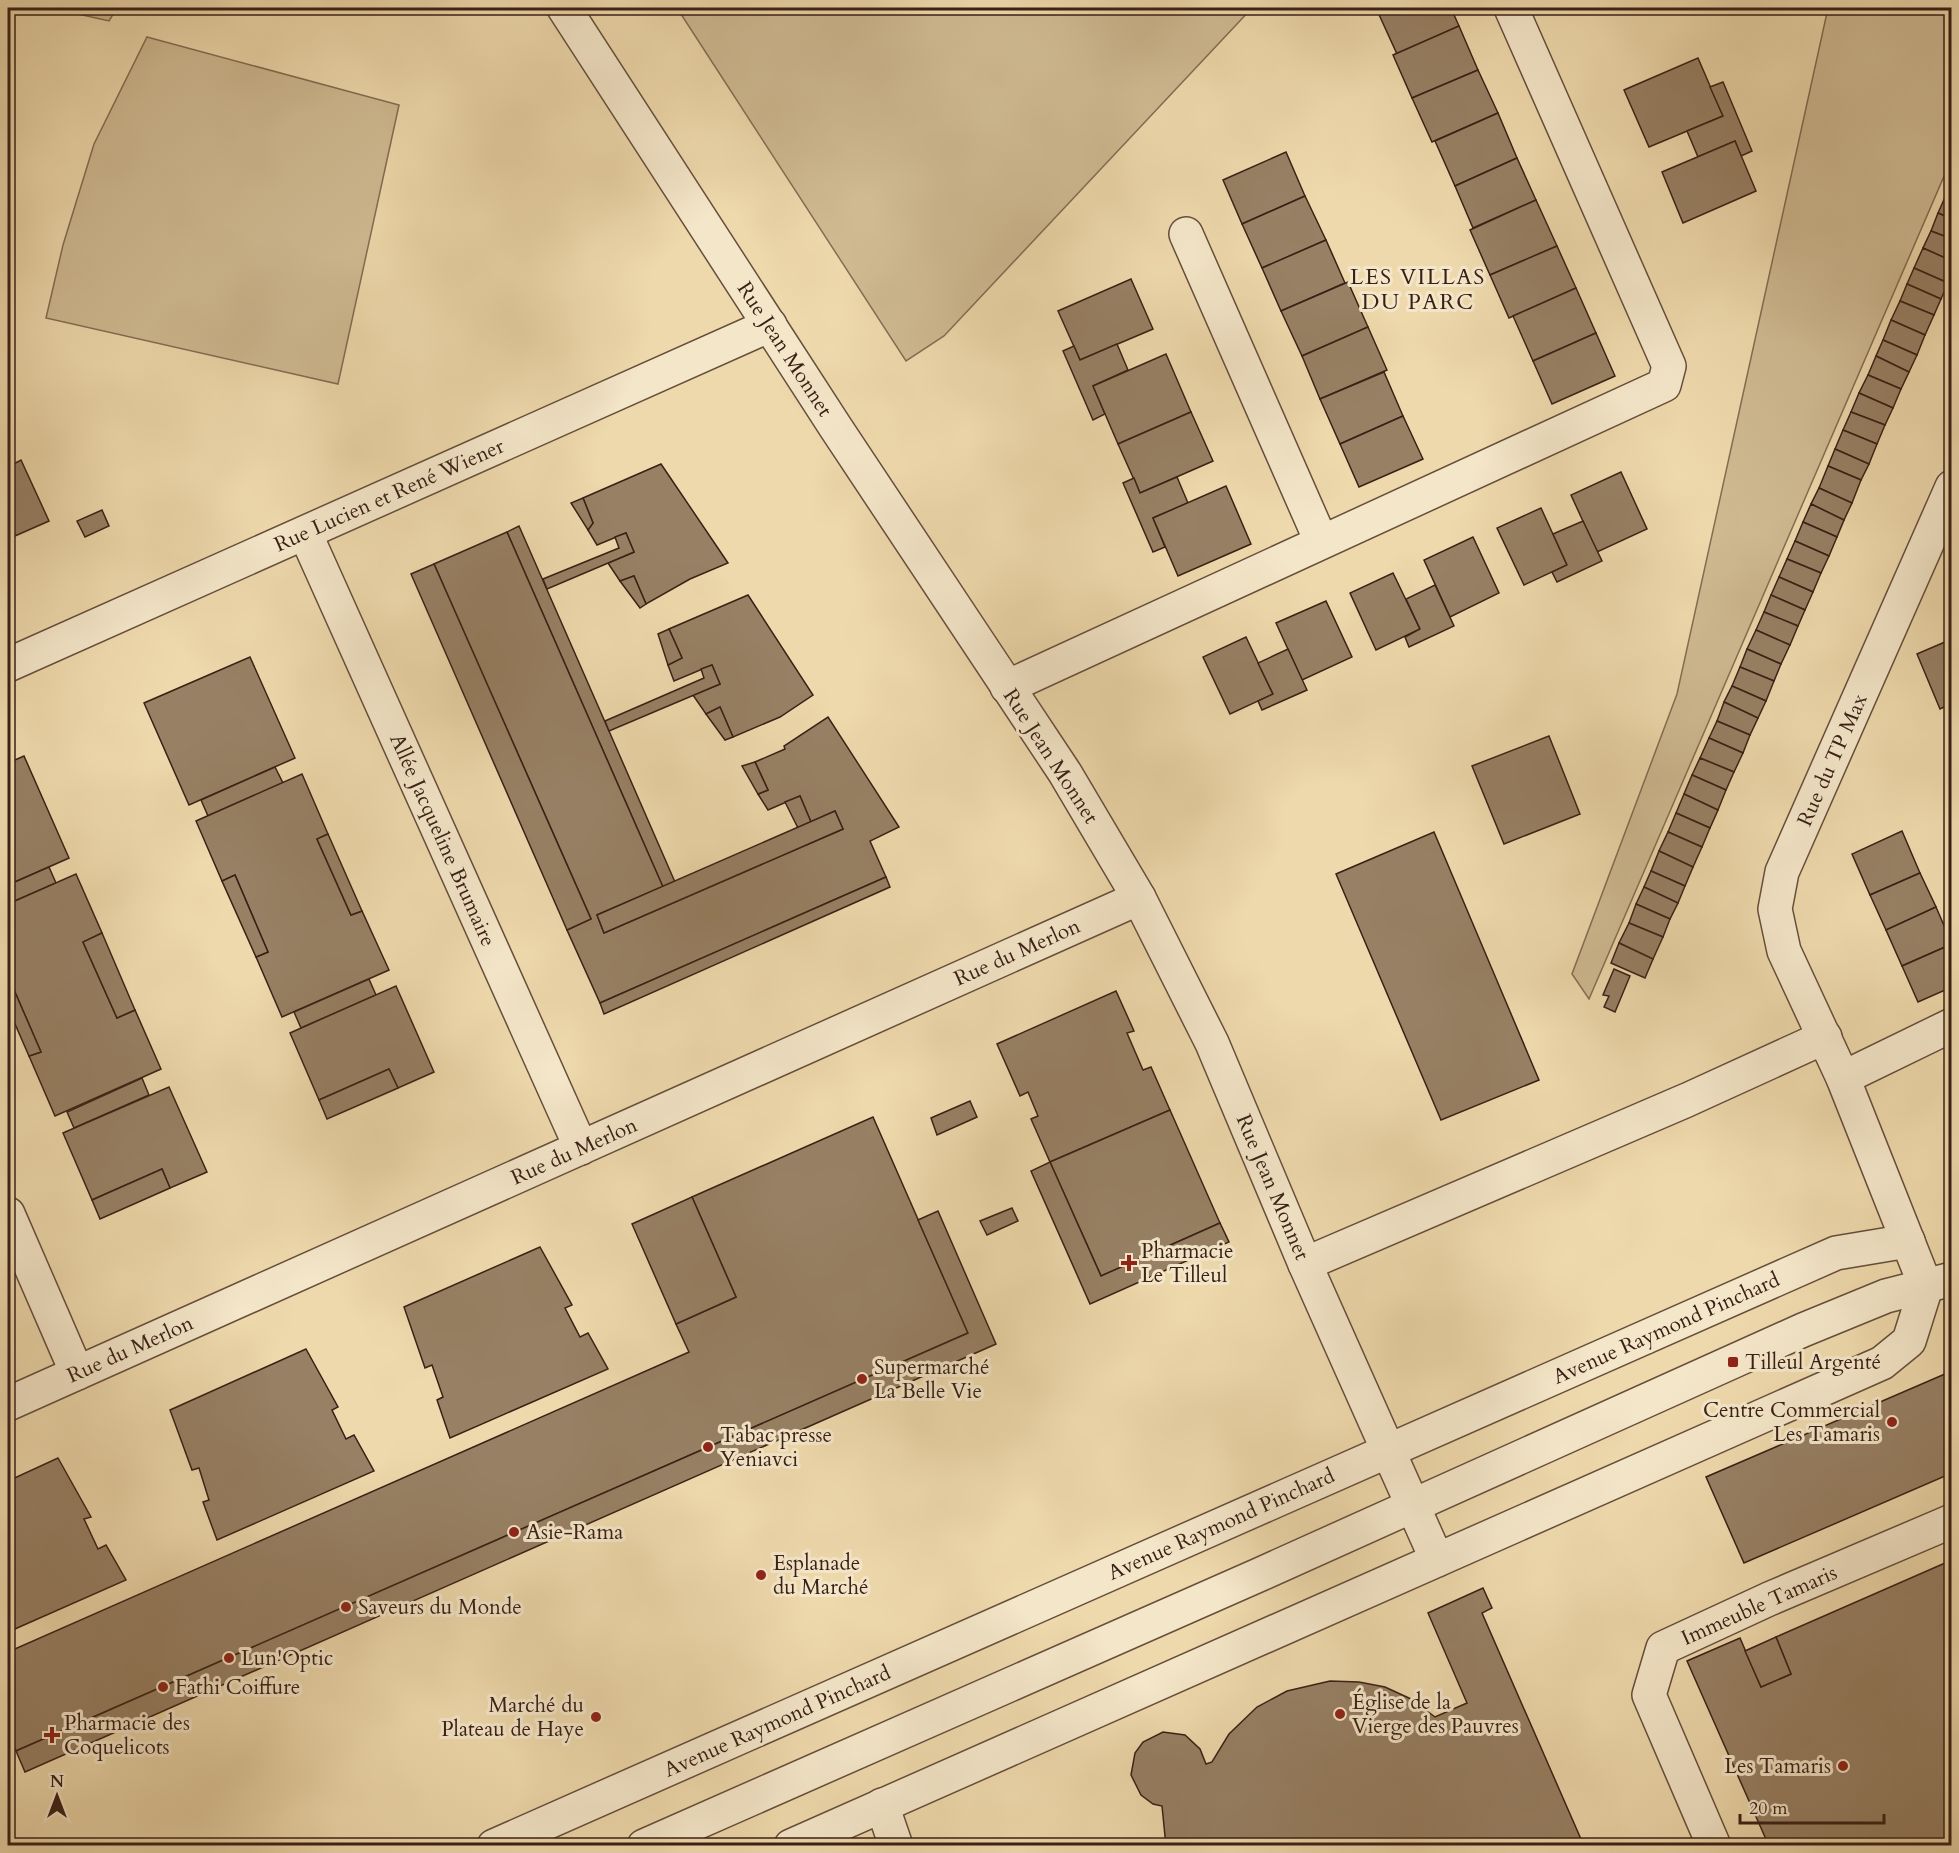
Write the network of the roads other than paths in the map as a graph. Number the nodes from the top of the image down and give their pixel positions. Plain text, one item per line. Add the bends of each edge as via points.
1 (564, 8) edge
2 (1511, 8) edge
3 (1186, 234) dead end
4 (770, 325) junction
5 (1949, 499) edge
6 (305, 532) junction
7 (1321, 541) junction
8 (8, 665) edge
9 (1007, 687) junction
10 (1139, 898) junction
11 (1952, 1026) edge
12 (1825, 1037) junction
13 (1843, 1078) junction
14 (581, 1148) junction
15 (8, 1214) edge
16 (1908, 1240) junction
17 (1305, 1264) junction
18 (1939, 1283) edge
19 (77, 1373) junction
20 (8, 1404) edge
21 (1388, 1449) junction
22 (1413, 1506) junction
23 (1952, 1521) edge
24 (1437, 1560) junction
25 (882, 1805) junction
26 (494, 1845) edge
27 (644, 1845) edge
28 (791, 1845) edge
29 (896, 1845) edge
30 (1714, 1845) edge

1 - 4 street, Rue Jean Monnet
2 - 7 street via 1669,366 1664,385
3 - 7 street
4 - 6 street, Rue Lucien et René Wiener
4 - 9 street, Rue Jean Monnet
5 - 12 street, Rue du TP Max via 1782,872 1775,909 1784,951
6 - 8 street, Rue Lucien et René Wiener
6 - 14 street, Allée Jacqueline Brumaire
7 - 9 street
9 - 10 street, Rue Jean Monnet via 1065,773
10 - 14 street, Rue du Merlon
10 - 17 street, Rue Jean Monnet via 1212,1043
11 - 13 street
12 - 13 street, Rue du TP Max
12 - 17 street
13 - 16 street, Rue du TP Max
14 - 19 street, Rue du Merlon
15 - 19 street
16 - 18 street
16 - 21 street, Avenue Raymond Pinchard via 1836,1253
17 - 21 street, Rue Jean Monnet
18 - 22 street via 1886,1296 1803,1330
18 - 24 street via 1909,1341 1882,1363
19 - 20 street, Rue du Merlon
21 - 22 street, Rue Jean Monnet
21 - 26 street, Avenue Raymond Pinchard
22 - 24 street, Rue Jean Monnet
22 - 27 street
23 - 30 street, Immeuble Tamaris via 1663,1648 1649,1695
24 - 25 street
25 - 28 street
25 - 29 street

